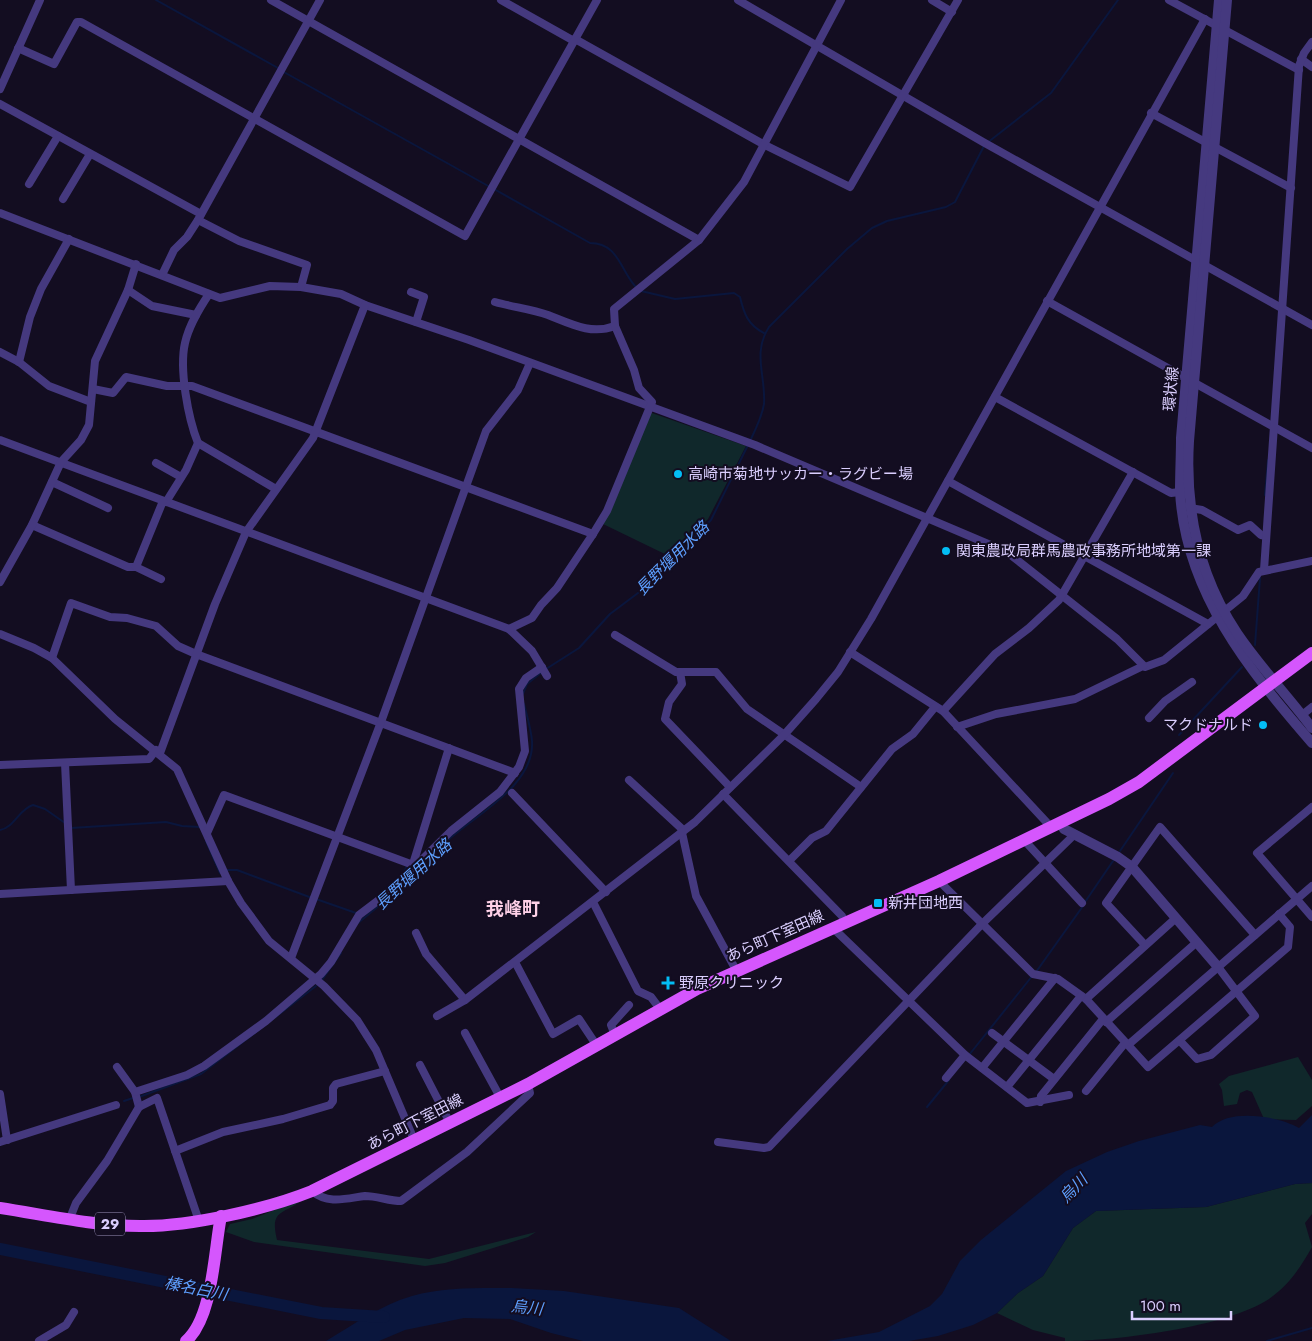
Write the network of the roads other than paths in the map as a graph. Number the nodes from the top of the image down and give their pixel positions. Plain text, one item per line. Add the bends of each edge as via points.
1 (40, 0) edge
2 (271, 0) edge
3 (320, 0) edge
4 (501, 0) edge
5 (596, 0) edge
6 (738, 0) edge
7 (841, 0) edge
8 (932, 0) edge
9 (958, 0) edge
10 (1169, 0) edge
11 (1219, 0) edge
12 (1227, 0) edge
13 (952, 12) junction
14 (1205, 19) junction
15 (309, 21) junction
16 (1220, 28) junction
17 (575, 40) junction
18 (1312, 42) edge
19 (816, 47) junction
20 (18, 48) junction
21 (1301, 60) junction
22 (1312, 67) edge
23 (1299, 70) junction
24 (0, 89) edge
25 (903, 96) junction
26 (0, 104) edge
27 (1151, 113) junction
28 (254, 118) junction
29 (58, 136) junction
30 (519, 139) junction
31 (763, 144) junction
32 (1210, 145) junction
33 (90, 154) junction
34 (29, 184) dead end
35 (1292, 188) junction
36 (63, 199) dead end
37 (1099, 208) junction
38 (0, 213) edge
39 (200, 217) junction
40 (68, 239) junction
41 (699, 240) junction
42 (1200, 262) junction
43 (136, 264) junction
44 (162, 275) junction
45 (301, 287) junction
46 (128, 290) junction
47 (411, 292) dead end
48 (209, 294) junction
49 (1048, 301) junction
50 (495, 302) dead end
51 (365, 304) junction
52 (1283, 308) junction
53 (196, 316) junction
54 (416, 322) junction
55 (1312, 325) edge
56 (615, 326) junction
57 (0, 352) edge
58 (19, 362) junction
59 (530, 363) junction
60 (1191, 380) junction
61 (186, 386) junction
62 (93, 389) junction
63 (995, 397) junction
64 (91, 402) junction
65 (649, 407) junction
66 (1274, 427) junction
67 (316, 431) junction
68 (0, 440) edge
69 (198, 443) junction
70 (1312, 448) edge
71 (61, 462) junction
72 (156, 463) dead end
73 (1133, 472) junction
74 (181, 477) junction
75 (948, 481) junction
76 (52, 482) junction
77 (466, 487) junction
78 (276, 489) junction
79 (1180, 492) junction
80 (165, 502) junction
81 (108, 508) dead end
82 (1190, 508) junction
83 (927, 518) junction
84 (32, 525) junction
85 (246, 532) junction
86 (593, 534) junction
87 (1266, 536) junction
88 (1084, 556) junction
89 (1312, 561) edge
90 (136, 567) junction
91 (1264, 570) junction
92 (161, 578) dead end
93 (0, 582) edge
94 (1062, 596) junction
95 (426, 597) junction
96 (1221, 614) junction
97 (1208, 624) junction
98 (510, 629) junction
99 (0, 634) edge
100 (615, 635) dead end
101 (850, 652) junction
102 (1312, 653) edge
103 (196, 654) junction
104 (52, 658) junction
105 (1143, 666) junction
106 (680, 672) junction
107 (1192, 682) dead end
108 (1270, 684) junction
109 (935, 707) junction
110 (1312, 707) edge
111 (943, 711) junction
112 (1302, 715) junction
113 (1149, 718) dead end
114 (381, 722) junction
115 (957, 727) junction
116 (1312, 728) edge
117 (784, 735) junction
118 (1312, 743) edge
119 (449, 748) junction
120 (158, 752) junction
121 (65, 763) junction
122 (0, 766) edge
123 (515, 773) junction
124 (629, 780) dead end
125 (730, 787) junction
126 (861, 787) junction
127 (512, 793) dead end
128 (723, 794) junction
129 (1312, 807) edge
130 (1056, 825) junction
131 (682, 832) junction
132 (207, 833) junction
133 (1075, 834) junction
134 (338, 836) junction
135 (1024, 840) junction
136 (788, 861) junction
137 (1045, 864) junction
138 (414, 865) junction
139 (1132, 867) junction
140 (228, 881) junction
141 (939, 881) junction
142 (1312, 886) edge
143 (70, 890) junction
144 (606, 892) junction
145 (0, 894) edge
146 (1296, 899) junction
147 (593, 902) junction
148 (1082, 903) dead end
149 (1279, 914) junction
150 (1312, 917) edge
151 (1176, 918) junction
152 (845, 922) junction
153 (981, 925) junction
154 (833, 928) junction
155 (416, 933) dead end
156 (1255, 935) junction
157 (1197, 942) junction
158 (1145, 945) junction
159 (291, 958) junction
160 (515, 962) junction
161 (1218, 967) junction
162 (736, 970) junction
163 (1054, 978) junction
164 (316, 980) junction
165 (1237, 991) junction
166 (1083, 998) junction
167 (465, 1000) junction
168 (908, 1001) junction
169 (629, 1005) dead end
170 (660, 1009) junction
171 (437, 1016) dead end
172 (1105, 1021) junction
173 (465, 1033) dead end
174 (992, 1033) dead end
175 (615, 1035) junction
176 (1004, 1041) junction
177 (1180, 1041) junction
178 (1126, 1044) junction
179 (597, 1046) junction
180 (965, 1055) junction
181 (1029, 1060) junction
182 (420, 1065) dead end
183 (117, 1067) dead end
184 (982, 1068) junction
185 (385, 1071) junction
186 (946, 1078) dead end
187 (1054, 1079) junction
188 (528, 1084) junction
189 (1007, 1087) junction
190 (1086, 1090) dead end
191 (135, 1092) junction
192 (0, 1094) edge
193 (1069, 1095) dead end
194 (500, 1097) junction
195 (1040, 1102) junction
196 (116, 1105) dead end
197 (139, 1107) junction
198 (450, 1123) junction
199 (3, 1141) edge
200 (415, 1142) junction
201 (718, 1142) dead end
202 (176, 1151) junction
203 (312, 1191) junction
204 (0, 1208) edge
205 (220, 1216) junction
206 (70, 1218) junction
207 (199, 1221) junction
208 (74, 1312) dead end
209 (40, 1341) edge
210 (186, 1341) edge

1 - 20 street
2 - 15 street
3 - 15 street
4 - 17 street
5 - 17 street
6 - 19 street
7 - 19 street
8 - 13 street
9 - 13 street
10 - 14 street
11 - 16 street, 環状線
12 - 16 street, 環状線
13 - 25 street
14 - 16 street
14 - 27 street
15 - 28 street
15 - 30 street
16 - 23 street
16 - 32 street, 環状線
17 - 30 street
17 - 31 street
18 - 21 street
19 - 25 street
19 - 31 street
20 - 24 street
20 - 28 street via 54,64 78,22 81,22
21 - 22 street
21 - 23 street
23 - 35 street
25 - 31 street via 850,187
25 - 37 street
26 - 29 street
27 - 32 street
27 - 37 street
28 - 30 street via 465,236
28 - 39 street
29 - 33 street
29 - 34 street
30 - 41 street
31 - 41 street via 744,182
32 - 35 street
32 - 42 street, 環状線
33 - 36 street
33 - 39 street
35 - 52 street
37 - 42 street
37 - 49 street
38 - 40 street
39 - 44 street via 174,250
39 - 45 street via 239,241 306,264
40 - 43 street
40 - 58 street via 41,289
41 - 56 street via 617,305 613,314
42 - 52 street
42 - 60 street, 環状線
43 - 44 street
43 - 46 street
44 - 48 street
45 - 48 street via 270,286 220,298
45 - 51 street via 341,294
46 - 53 street via 152,306
46 - 62 street via 95,361
47 - 54 street via 424,297
48 - 53 street
49 - 60 street
49 - 63 street
50 - 56 street via 590,330
51 - 54 street
51 - 67 street
52 - 55 street
52 - 66 street
53 - 61 street via 184,348
54 - 59 street
56 - 65 street via 639,388 652,402
57 - 58 street
58 - 64 street via 49,386
59 - 65 street
59 - 77 street via 518,390 486,431
60 - 66 street
60 - 79 street, 環状線 via 1182,438
60 - 82 street, 環状線
61 - 62 street via 160,386 126,377 113,393
61 - 67 street
61 - 69 street via 192,428
62 - 64 street
63 - 73 street
63 - 75 street
64 - 71 street via 86,433
65 - 83 street via 750,443
65 - 86 street via 607,511
66 - 70 street
66 - 87 street
67 - 77 street
67 - 78 street
68 - 71 street
69 - 74 street
69 - 78 street
71 - 76 street
71 - 80 street
72 - 74 street
73 - 79 street via 1171,493
73 - 88 street
74 - 80 street
75 - 83 street
75 - 88 street
76 - 81 street
76 - 84 street
77 - 86 street
77 - 95 street
78 - 85 street
79 - 96 street, 環状線 via 1192,554 1203,588
80 - 85 street
80 - 90 street
82 - 87 street via 1202,510 1238,530 1250,525
82 - 96 street, 環状線 via 1200,553
83 - 94 street via 1007,552
83 - 101 street
84 - 90 street via 128,567
84 - 93 street
85 - 95 street
85 - 103 street
86 - 98 street via 557,588 532,618
87 - 91 street
88 - 94 street
88 - 97 street
89 - 91 street
90 - 92 street
91 - 96 street via 1243,596
94 - 105 street via 1117,639
94 - 111 street via 1029,628 995,654
95 - 98 street
95 - 114 street
96 - 97 street
96 - 108 street, 環状線
97 - 105 street via 1164,660 1150,667
98 - 123 street via 532,651 544,671 526,678 519,689 526,744
99 - 104 street
100 - 106 street
101 - 109 street
101 - 117 street via 816,699
102 - 108 main road, 29
103 - 104 street via 178,646 156,626 110,617 71,603
103 - 114 street
103 - 120 street
104 - 120 street via 115,719
105 - 115 street via 1075,700 996,714
106 - 117 street via 716,672 747,709
106 - 125 street via 682,684 669,702 665,719
107 - 113 street
108 - 112 street, 環状線
108 - 118 street, 環状線
108 - 130 main road, あら町下室田線 / 29 via 1138,782
109 - 111 street
109 - 126 street via 913,734 892,749
110 - 112 street
111 - 115 street
112 - 116 street, 環状線
114 - 119 street
114 - 134 street
115 - 130 street
117 - 125 street
117 - 126 street
119 - 123 street
119 - 138 street
120 - 121 street via 149,758
120 - 132 street via 182,776
121 - 122 street
121 - 143 street
123 - 138 street via 495,797
124 - 131 street
125 - 128 street
126 - 136 street via 826,830 812,838
127 - 144 street
128 - 131 street
128 - 136 street
129 - 146 street via 1257,853
130 - 133 street
130 - 135 main road, あら町下室田線 / 29
131 - 144 street
131 - 162 street via 696,896
132 - 134 street via 224,795
132 - 140 street
133 - 137 street
133 - 139 street via 1118,856
134 - 138 street
134 - 159 street
135 - 137 street
135 - 141 main road, あら町下室田線 / 29
136 - 152 street
137 - 148 street
137 - 153 street
138 - 164 street via 388,893 359,915 331,962
139 - 151 street
139 - 156 street via 1160,826
139 - 158 street via 1106,903
140 - 143 street
140 - 159 street via 264,934
141 - 152 main road, あら町下室田線 / 29
141 - 153 street
142 - 146 street
143 - 145 street
144 - 147 street
146 - 149 street
146 - 150 street
147 - 160 street
147 - 170 street via 638,991 651,997
149 - 156 street
149 - 165 street via 1290,927 1288,947
151 - 157 street
151 - 158 street
152 - 154 main road, あら町下室田線 / 29
153 - 163 street via 1033,974
153 - 168 street
154 - 162 main road, あら町下室田線 / 29
154 - 168 street
155 - 167 street via 426,954
156 - 161 street
157 - 161 street
157 - 172 street
158 - 166 street
159 - 164 street
160 - 167 street
160 - 179 street via 553,1034 579,1019
161 - 165 street
161 - 178 street
162 - 170 main road, あら町下室田線 / 29
163 - 166 street
163 - 176 street
164 - 185 street via 357,1020 372,1042
164 - 191 street via 212,1061
165 - 177 street
165 - 177 street via 1255,1016 1211,1055 1197,1059
166 - 172 street
166 - 181 street
167 - 171 street
168 - 180 street
168 - 201 street via 769,1147
169 - 175 street via 611,1025
170 - 175 main road, あら町下室田線 / 29
172 - 178 street
172 - 187 street
173 - 194 street
174 - 176 street
175 - 179 main road, あら町下室田線 / 29
176 - 181 street
176 - 184 street
177 - 178 street via 1150,1067
178 - 190 street
179 - 188 main road, あら町下室田線 / 29
180 - 184 street
180 - 186 street
181 - 187 street
181 - 189 street
182 - 198 street
183 - 191 street
184 - 189 street
185 - 200 street
185 - 202 street via 333,1086 330,1105 224,1132
187 - 195 street
188 - 194 main road, あら町下室田線 / 29
188 - 203 street via 530,1092 478,1142 401,1201 366,1196 341,1201
189 - 195 street via 1027,1103
191 - 197 street
192 - 199 street
193 - 195 street
194 - 198 main road, あら町下室田線 / 29
196 - 199 street
197 - 202 street via 157,1098
197 - 206 street via 107,1161 76,1203
198 - 200 main road, あら町下室田線 / 29
200 - 203 main road, あら町下室田線 / 29
202 - 207 street
203 - 205 main road, あら町下室田線 / 29
204 - 206 main road, あら町下室田線 / 29
205 - 207 main road, あら町下室田線 / 29
205 - 210 main road via 206,1305 195,1333
206 - 207 main road, あら町下室田線 / 29 via 138,1226
208 - 209 street via 66,1325

